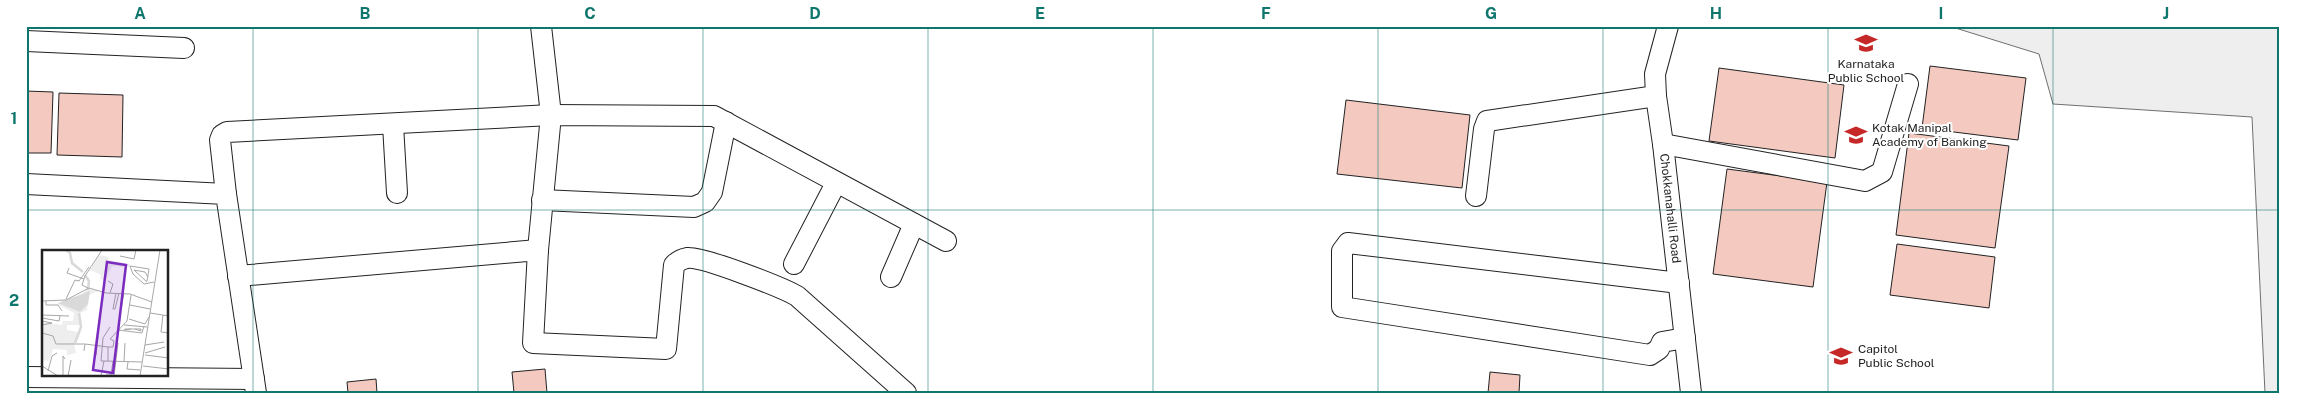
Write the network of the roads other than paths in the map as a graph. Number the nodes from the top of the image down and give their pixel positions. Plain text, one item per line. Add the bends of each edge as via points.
1 (541, 26) edge
2 (1668, 26) edge
3 (31, 36) edge
4 (184, 48) dead end
5 (1908, 84) dead end
6 (1656, 96) junction
7 (551, 115) junction
8 (726, 122) junction
9 (393, 125) junction
10 (1663, 144) junction
11 (836, 183) junction
12 (26, 184) edge
13 (398, 193) dead end
14 (226, 194) junction
15 (1476, 196) dead end
16 (542, 200) junction
17 (914, 224) junction
18 (946, 241) dead end
19 (538, 250) junction
20 (794, 264) dead end
21 (238, 276) junction
22 (891, 277) dead end
23 (1679, 283) junction
24 (1685, 338) junction
25 (26, 377) edge
26 (102, 377) edge
27 (255, 386) edge
28 (906, 393) edge
29 (1691, 393) edge

1 - 7 street
2 - 6 street, Chokkanahalli Road via 1655,74
3 - 4 street
5 - 10 street via 1882,172 1865,180
6 - 10 street, Chokkanahalli Road
6 - 15 street via 1487,121
7 - 8 street via 714,116
7 - 9 street
7 - 16 street
8 - 11 street
8 - 16 street via 712,192 705,202 694,208
9 - 13 street
9 - 14 street via 227,132 220,140
10 - 23 street, Chokkanahalli Road
11 - 17 street
11 - 20 street
12 - 14 street
14 - 21 street
16 - 19 street
17 - 18 street
17 - 22 street
19 - 21 street
19 - 28 street via 533,343 666,349 674,265 680,260 696,259 781,287 797,296
21 - 27 street
23 - 24 street, Chokkanahalli Road
23 - 24 street via 1348,244 1342,251 1342,307 1650,355 1659,349 1662,342
24 - 29 street, Chokkanahalli Road
25 - 26 street
26 - 27 street

